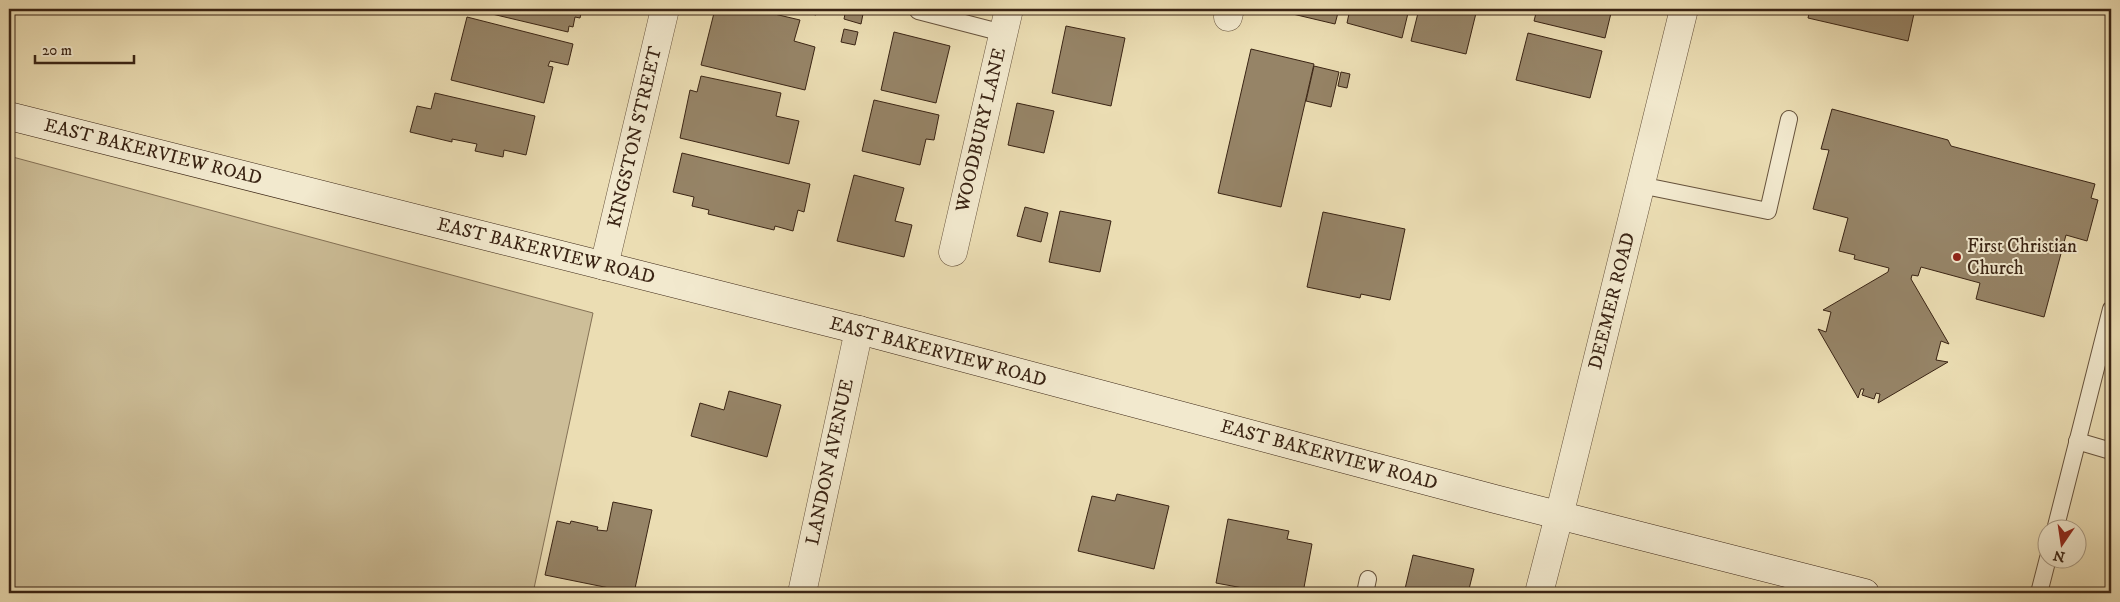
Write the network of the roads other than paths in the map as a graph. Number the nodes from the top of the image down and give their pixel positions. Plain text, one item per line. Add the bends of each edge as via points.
1 (666, 9) edge
2 (1684, 9) edge
3 (918, 11) dead end
4 (1006, 21) edge
5 (9, 116) edge
6 (1789, 119) dead end
7 (1640, 185) junction
8 (953, 252) dead end
9 (604, 266) junction
10 (2111, 309) edge
11 (859, 330) junction
12 (2077, 442) junction
13 (2111, 451) edge
14 (1559, 516) junction
15 (2058, 520) edge
16 (2045, 570) edge
17 (802, 593) edge
18 (1539, 593) edge
19 (1866, 593) edge
20 (2039, 593) edge

1 - 9 main road, KINGSTON STREET
2 - 7 main road, DEEMER ROAD
3 - 4 lane
4 - 8 main road, WOODBURY LANE
5 - 9 main road, EAST BAKERVIEW ROAD
6 - 7 lane via 1768,212
7 - 14 main road, DEEMER ROAD
9 - 11 main road, EAST BAKERVIEW ROAD
10 - 12 lane
11 - 14 main road, EAST BAKERVIEW ROAD
11 - 17 main road, LANDON AVENUE
12 - 13 lane
12 - 15 lane
14 - 18 main road, DEEMER ROAD
14 - 19 main road, EAST BAKERVIEW ROAD
16 - 20 lane

